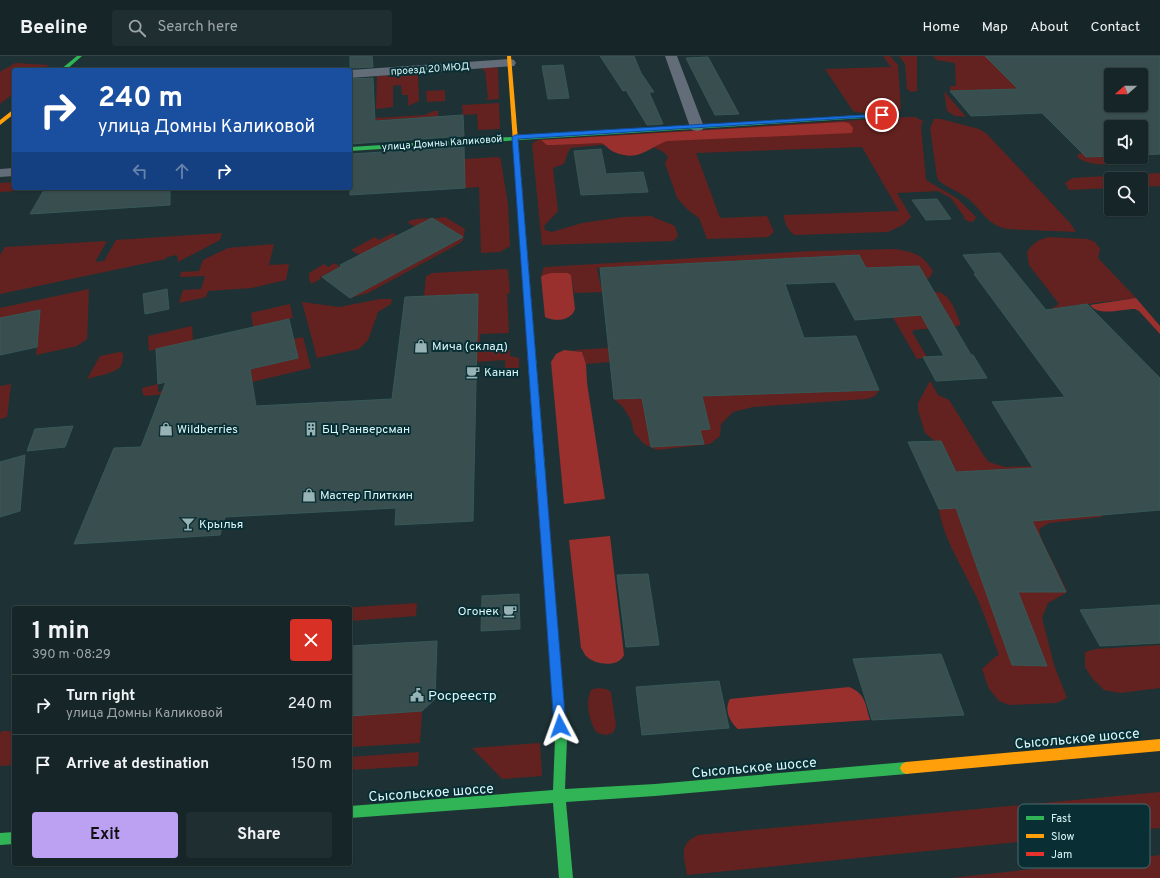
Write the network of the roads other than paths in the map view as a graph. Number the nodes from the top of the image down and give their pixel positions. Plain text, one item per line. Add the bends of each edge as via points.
1 (80, 56) edge
2 (671, 56) edge
3 (510, 60) edge
4 (65, 68) edge
5 (352, 74) edge
6 (12, 113) edge
7 (894, 114) dead end
8 (0, 122) edge
9 (697, 126) junction
10 (515, 137) junction
11 (352, 148) edge
12 (12, 172) edge
13 (0, 173) edge
14 (1160, 745) edge
15 (559, 796) junction
16 (352, 812) edge
17 (12, 838) edge
18 (0, 839) edge
19 (566, 878) edge

1 - 4 street
2 - 9 street
3 - 5 street, проезд 20 МЮД
3 - 10 street
6 - 8 street
7 - 9 street, улица Домны Каликовой
9 - 10 street, улица Домны Каликовой
10 - 11 street, улица Домны Каликовой
10 - 15 street via 561,739
12 - 13 street
14 - 15 street, Сысольское шоссе
15 - 16 street, Сысольское шоссе
15 - 19 street
17 - 18 street

